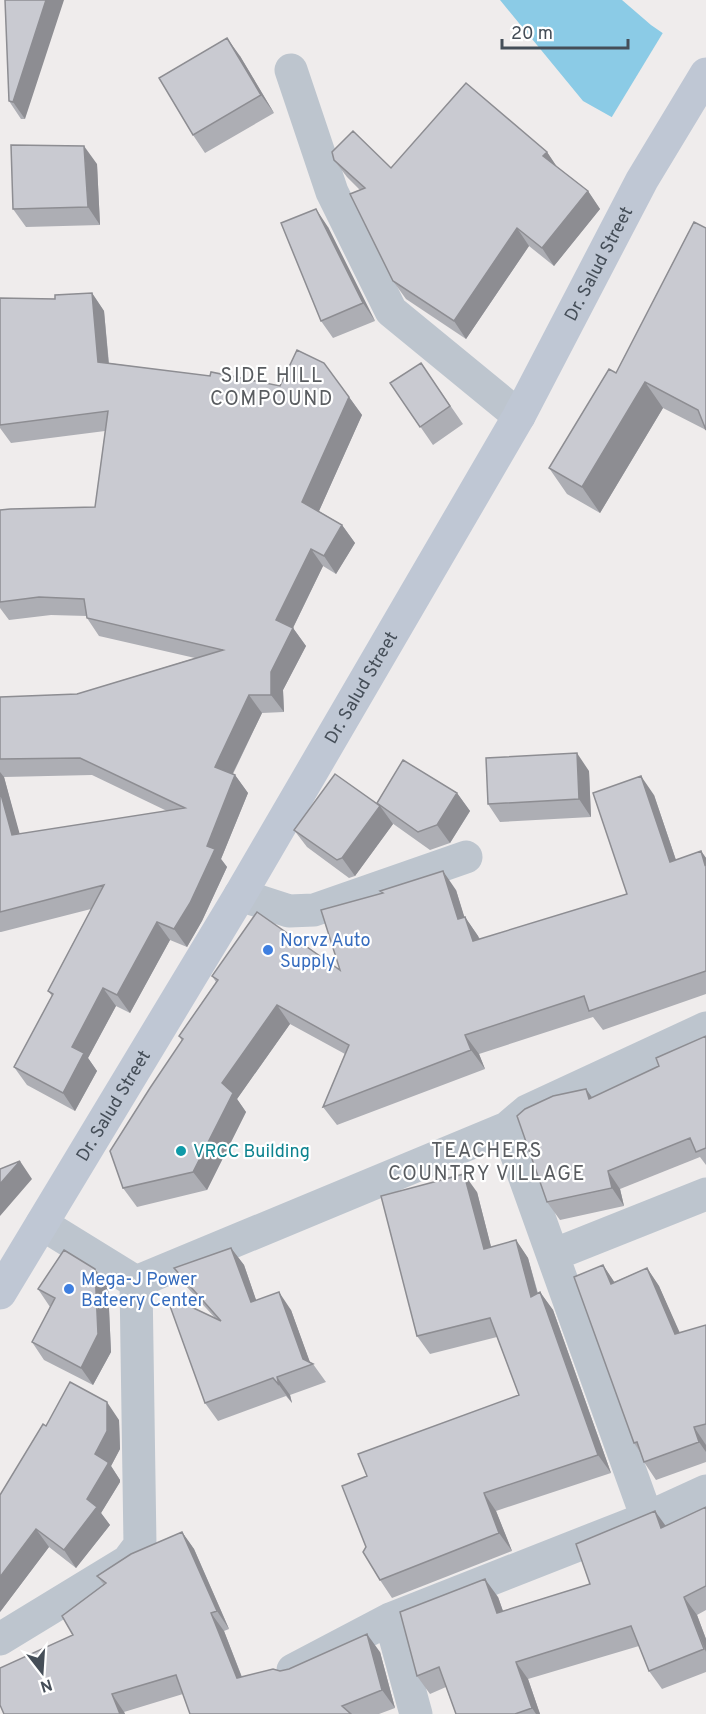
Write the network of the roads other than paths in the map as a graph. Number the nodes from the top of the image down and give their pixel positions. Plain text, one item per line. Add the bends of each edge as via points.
1 (291, 70) dead end
2 (706, 74) edge
3 (519, 416) junction
4 (466, 857) dead end
5 (240, 894) junction
6 (706, 1029) edge
7 (507, 1128) junction
8 (706, 1194) edge
9 (42, 1224) junction
10 (553, 1255) junction
11 (136, 1282) junction
12 (0, 1293) edge
13 (706, 1491) edge
14 (647, 1518) junction
15 (390, 1619) junction
16 (0, 1639) edge
17 (293, 1670) edge
18 (416, 1714) edge

1 - 3 street via 332,192 390,311
2 - 3 main road, Dr. Salud Street via 642,180
3 - 5 main road, Dr. Salud Street
4 - 5 street via 314,910 289,911
5 - 9 main road, Dr. Salud Street
6 - 7 street via 527,1111
7 - 10 street
7 - 11 street
8 - 10 street
9 - 11 street
9 - 12 main road, Dr. Salud Street
10 - 14 street
11 - 16 street via 141,1545 128,1561
13 - 14 street
14 - 15 street
15 - 17 street
15 - 18 street

